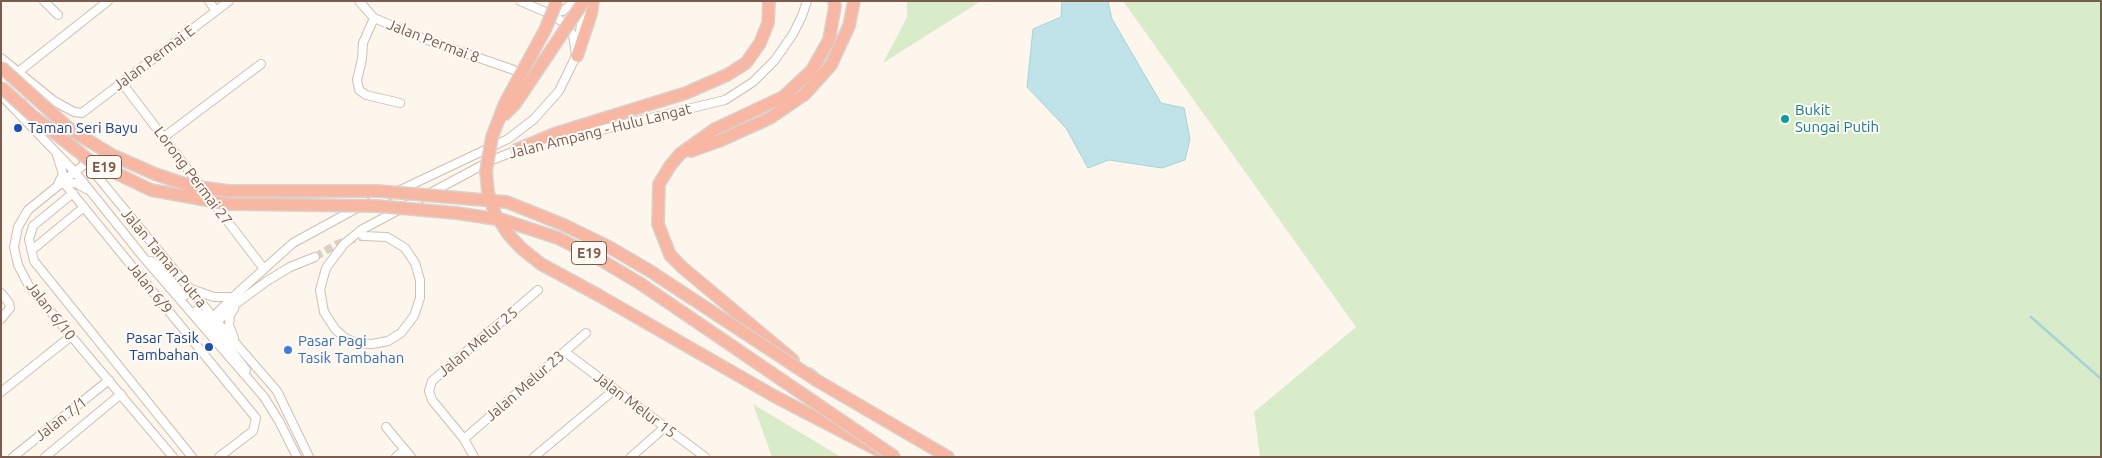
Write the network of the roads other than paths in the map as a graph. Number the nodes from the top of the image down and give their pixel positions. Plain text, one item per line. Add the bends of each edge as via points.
1 (44, 1) edge
2 (108, 1) edge
3 (209, 1) edge
4 (229, 1) edge
5 (359, 1) edge
6 (520, 1) edge
7 (557, 1) edge
8 (575, 1) edge
9 (584, 1) edge
10 (593, 1) edge
11 (769, 1) edge
12 (807, 1) edge
13 (834, 1) edge
14 (854, 1) edge
15 (216, 11) junction
16 (548, 13) junction
17 (58, 15) dead end
18 (374, 18) junction
19 (577, 56) junction
20 (1, 58) edge
21 (261, 64) dead end
22 (1, 67) edge
23 (514, 70) dead end
24 (17, 72) junction
25 (1, 73) edge
26 (122, 83) junction
27 (1, 87) edge
28 (1, 94) edge
29 (400, 103) dead end
30 (500, 120) junction
31 (164, 137) junction
32 (54, 149) junction
33 (516, 150) junction
34 (680, 154) junction
35 (86, 164) junction
36 (75, 172) junction
37 (61, 185) junction
38 (73, 193) junction
39 (84, 207) junction
40 (109, 214) junction
41 (363, 236) tunnel mouth
42 (32, 250) junction
43 (315, 257) tunnel mouth
44 (144, 258) junction
45 (264, 268) junction
46 (191, 290) junction
47 (538, 290) dead end
48 (1, 293) edge
49 (235, 300) junction
50 (1, 319) edge
51 (213, 321) junction
52 (586, 333) dead end
53 (70, 337) junction
54 (235, 342) junction
55 (565, 352) junction
56 (109, 380) junction
57 (816, 380) junction
58 (614, 390) junction
59 (1, 392) edge
60 (121, 394) junction
61 (264, 397) junction
62 (386, 427) dead end
63 (665, 427) junction
64 (464, 439) junction
65 (406, 450) junction
66 (14, 457) edge
67 (45, 457) edge
68 (173, 457) edge
69 (192, 457) edge
70 (218, 457) edge
71 (298, 457) edge
72 (309, 457) edge
73 (396, 457) edge
74 (410, 457) edge
75 (474, 457) edge
76 (534, 457) edge
77 (631, 457) edge
78 (705, 457) edge
79 (890, 457) edge
80 (895, 457) edge
81 (948, 457) edge

1 - 17 street
2 - 24 street
3 - 15 street
4 - 15 street, Jalan Permai E
5 - 18 street, Jalan Permai 8
6 - 16 street
7 - 30 highway, bridge via 505,103
8 - 16 street via 563,11
9 - 19 street, Jalan Ampang - Hulu Langat
9 - 30 highway, bridge via 515,104
10 - 19 highway
11 - 33 highway via 768,23 760,44 746,63 727,75 686,93 554,134
12 - 33 street, Jalan Ampang - Hulu Langat via 802,16 775,60 753,82 725,100
13 - 34 highway via 828,40 812,70 783,96 715,129
14 - 34 highway via 849,26 830,65 806,94 770,118
15 - 26 street, Jalan Permai E
16 - 19 street via 563,22 573,35
18 - 23 street, Jalan Permai 8
18 - 29 street via 363,43 357,80 359,90 366,95
19 - 45 street, Jalan Ampang - Hulu Langat via 559,90 534,119 508,139 358,208 293,243
20 - 24 street
21 - 31 street
22 - 57 highway, E19, bridge via 71,130 112,155 191,186 228,191 378,191 507,202 609,247
24 - 26 street, Jalan Permai E via 54,101 79,113
25 - 35 street, Jalan Taman Putra via 27,96
26 - 31 street, Lorong Permai 27
27 - 80 highway, E19, bridge via 89,160 151,190 228,204 377,206 456,213 503,220 558,238 641,284
28 - 32 street, Jalan Taman Putra
30 - 79 highway, bridge via 488,155 488,192 495,214 522,248 541,264 774,396
31 - 45 street, Lorong Permai 27
32 - 36 street, Jalan Taman Putra
32 - 37 street via 63,174
33 - 41 street, Jalan Ampang - Hulu Langat via 360,230 344,244 326,268 320,290 324,312 345,338 372,344 388,341 410,322 420,298 420,280 415,263 405,248 387,237
34 - 57 highway, bridge via 659,184 658,224 670,255
35 - 36 street, Jalan 6/10
35 - 46 street, Jalan Taman Putra
36 - 37 street, Jalan 6/10
36 - 40 street, Jalan Taman Putra
37 - 38 street, Jalan 6/9
37 - 40 street via 84,187
37 - 53 street, Jalan 6/10 via 28,210 18,227 14,247 18,265 29,286
38 - 39 street, Jalan 6/9
38 - 42 street, Jalan 6/10 via 33,226 29,239
39 - 42 street
39 - 70 street, Jalan 6/9 via 256,418 253,431
40 - 44 street, Jalan Taman Putra
42 - 69 street, Jalan 6/10 via 34,260
43 - 49 street, Jalan Ampang - Hulu Langat via 290,267
44 - 51 street via 159,266 200,316
44 - 61 street, Jalan Taman Putra
45 - 49 street, Jalan Ampang - Hulu Langat
46 - 49 street
46 - 51 street, Jalan Taman Putra
47 - 64 street, Jalan Melur 25 via 432,381 429,391 432,400
48 - 50 street via 10,303
49 - 51 street, Jalan Ampang - Hulu Langat
49 - 54 street via 229,325
51 - 54 street, Jalan Taman Putra
51 - 61 street
52 - 55 street, Jalan Melur 23
53 - 56 street, Jalan 6/10
53 - 59 street
54 - 72 street, Jalan Taman Putra via 277,391
55 - 58 street, Jalan Melur 15
55 - 64 street, Jalan Melur 23
56 - 60 street, Jalan 6/10
56 - 66 street, Jalan 7/1
57 - 81 highway, E19
58 - 63 street, Jalan Melur 15
58 - 76 street
60 - 67 street
60 - 68 street, Jalan 6/10
61 - 71 street, Jalan Taman Putra
62 - 65 street
63 - 77 street
63 - 78 street, Jalan Melur 15
64 - 75 street
65 - 73 street
65 - 74 street

